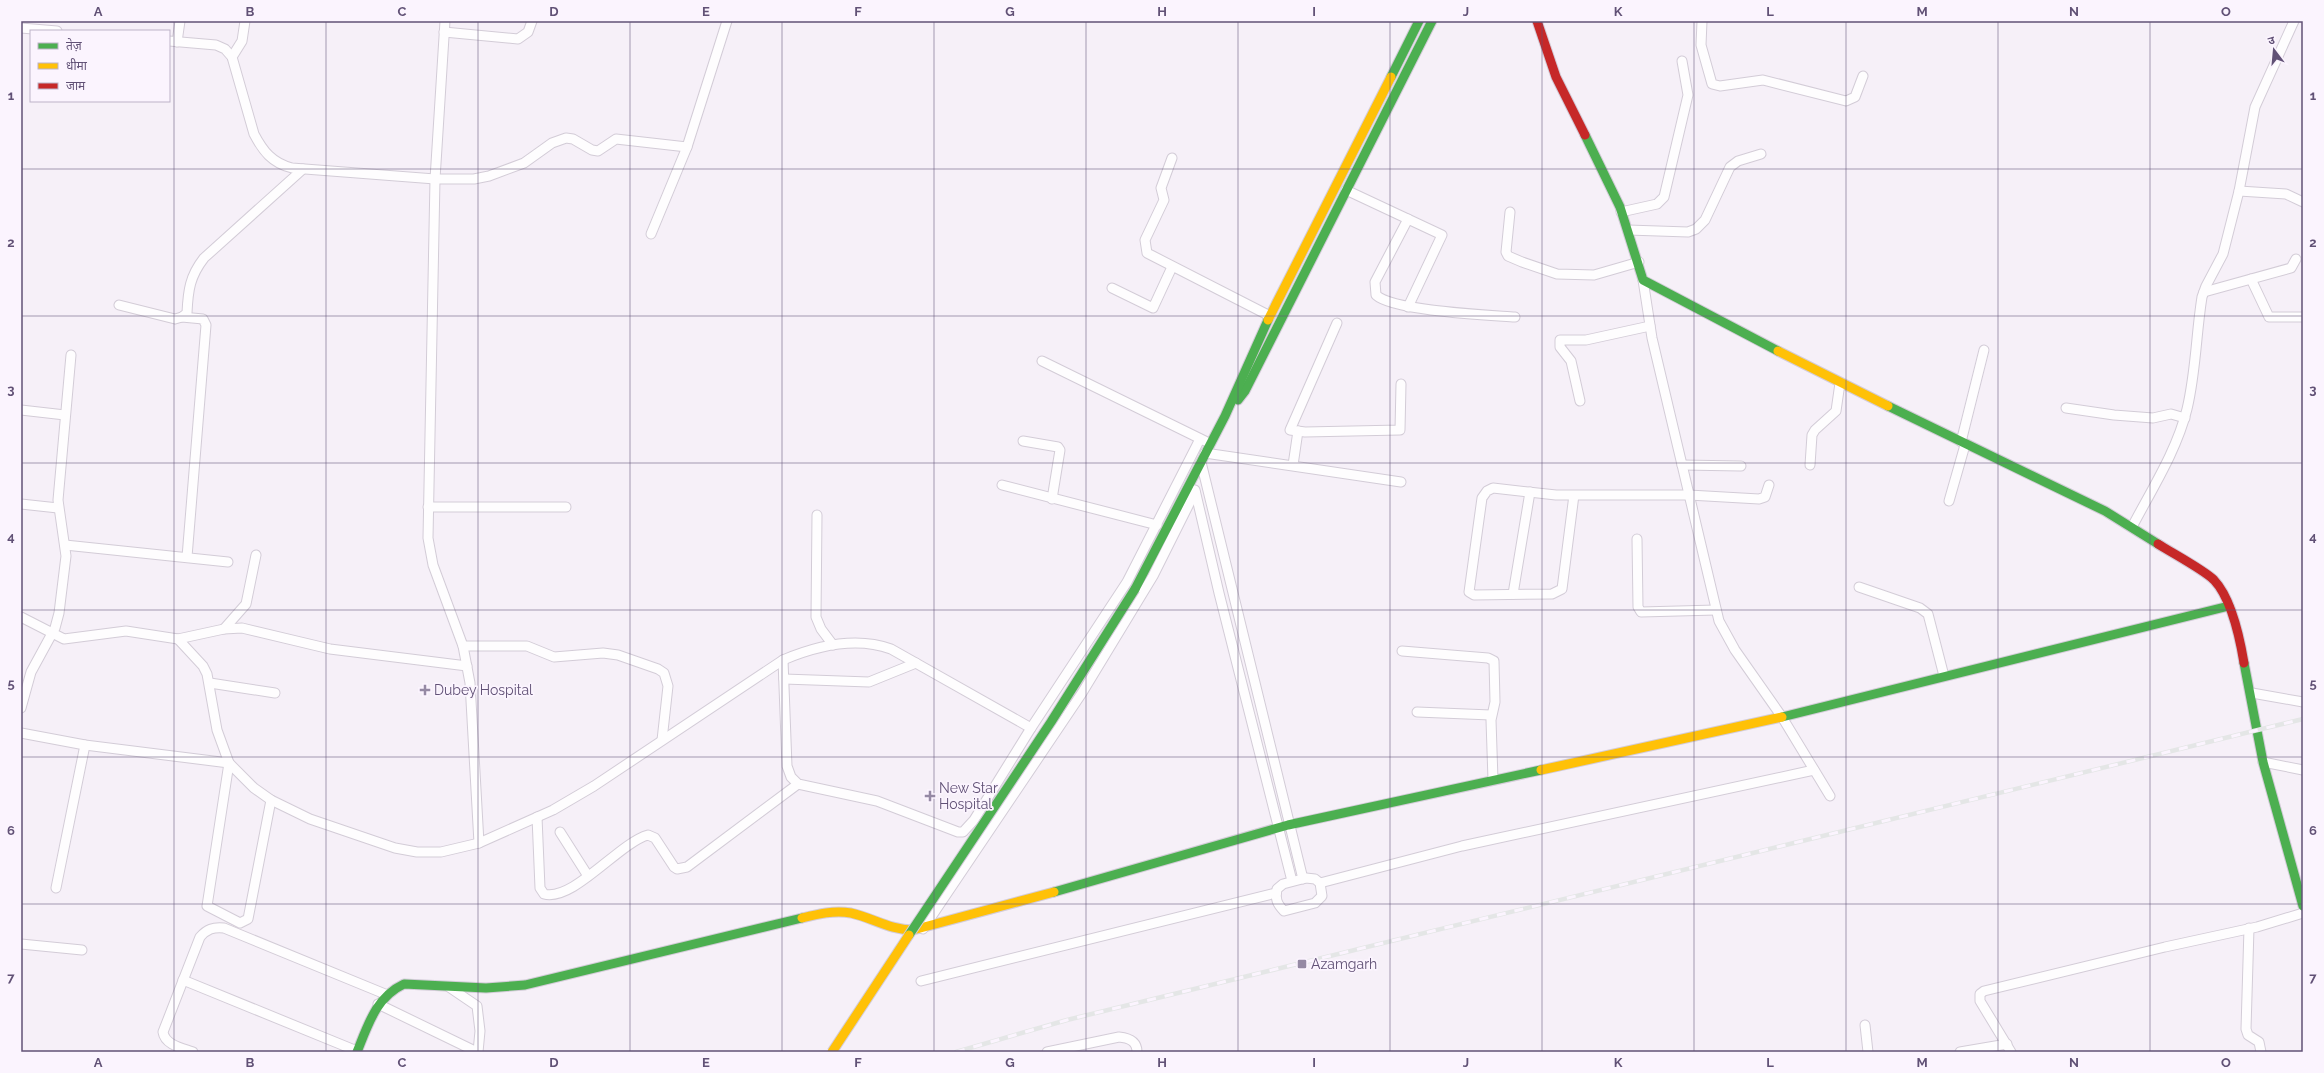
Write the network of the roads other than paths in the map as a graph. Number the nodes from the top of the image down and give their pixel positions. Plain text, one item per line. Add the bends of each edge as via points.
1 (180, 21) edge
2 (245, 21) edge
3 (445, 21) edge
4 (532, 21) edge
5 (727, 21) edge
6 (1419, 21) edge
7 (1432, 21) edge
8 (1537, 21) edge
9 (1702, 21) edge
10 (2294, 21) edge
11 (24, 26) edge
12 (50, 30) edge
13 (444, 32) junction
14 (173, 41) edge
15 (232, 57) junction
16 (1682, 61) dead end
17 (1864, 76) dead end
18 (687, 146) junction
19 (1761, 154) dead end
20 (1172, 158) dead end
21 (303, 169) junction
22 (435, 179) junction
23 (1346, 190) junction
24 (2239, 191) junction
25 (2303, 202) edge
26 (1510, 212) dead end
27 (1621, 212) junction
28 (1408, 219) junction
29 (1628, 230) junction
30 (652, 234) dead end
31 (2296, 259) dead end
32 (1639, 262) junction
33 (1172, 267) junction
34 (2251, 279) junction
35 (1643, 280) junction
36 (1112, 288) dead end
37 (2204, 292) junction
38 (119, 305) dead end
39 (1408, 306) junction
40 (1270, 316) junction
41 (182, 317) junction
42 (2303, 317) edge
43 (1515, 318) dead end
44 (1337, 323) dead end
45 (1650, 326) junction
46 (1984, 350) dead end
47 (71, 355) dead end
48 (1042, 360) dead end
49 (1840, 383) junction
50 (1401, 384) dead end
51 (1580, 401) dead end
52 (2066, 408) dead end
53 (21, 410) edge
54 (65, 415) junction
55 (1225, 416) junction
56 (2185, 418) junction
57 (1298, 431) junction
58 (1200, 439) junction
59 (1023, 441) dead end
60 (1963, 443) junction
61 (1210, 444) junction
62 (1205, 453) junction
63 (1201, 462) junction
64 (1293, 465) junction
65 (1682, 465) junction
66 (1810, 465) dead end
67 (1741, 466) dead end
68 (1192, 479) junction
69 (1401, 482) dead end
70 (1002, 485) dead end
71 (1770, 485) dead end
72 (1195, 492) junction
73 (1530, 492) junction
74 (1574, 495) junction
75 (1689, 495) junction
76 (1052, 499) junction
77 (1949, 501) dead end
78 (21, 504) edge
79 (428, 507) junction
80 (566, 507) dead end
81 (58, 508) junction
82 (817, 515) dead end
83 (1157, 525) junction
84 (2132, 527) junction
85 (1637, 539) dead end
86 (66, 545) junction
87 (256, 555) dead end
88 (187, 557) junction
89 (228, 562) dead end
90 (1859, 587) dead end
91 (1513, 594) junction
92 (2229, 606) junction
93 (1716, 610) junction
94 (21, 618) edge
95 (224, 629) junction
96 (51, 634) junction
97 (178, 639) junction
98 (833, 645) junction
99 (463, 646) junction
100 (1402, 651) dead end
101 (783, 660) junction
102 (916, 663) junction
103 (467, 666) junction
104 (1944, 676) junction
105 (25, 677) edge
106 (784, 679) junction
107 (210, 683) junction
108 (275, 693) dead end
109 (2252, 693) junction
110 (2303, 702) edge
111 (21, 708) edge
112 (1417, 712) dead end
113 (1491, 715) junction
114 (1782, 717) junction
115 (1031, 728) junction
116 (21, 733) edge
117 (662, 740) junction
118 (85, 745) junction
119 (2264, 762) junction
120 (230, 763) junction
121 (1814, 770) junction
122 (2303, 770) edge
123 (1493, 780) junction
124 (798, 784) junction
125 (1830, 796) dead end
126 (271, 800) junction
127 (537, 817) junction
128 (1288, 825) junction
129 (1279, 828) junction
130 (560, 832) dead end
131 (479, 843) junction
132 (588, 876) junction
133 (1303, 878) junction
134 (1292, 881) junction
135 (1320, 883) junction
136 (56, 888) dead end
137 (1276, 893) junction
138 (2303, 906) edge
139 (2303, 913) edge
140 (2249, 928) junction
141 (923, 929) junction
142 (21, 944) edge
143 (82, 950) dead end
144 (183, 980) junction
145 (921, 981) dead end
146 (448, 986) junction
147 (385, 994) junction
148 (378, 1004) junction
149 (1865, 1025) dead end
150 (2009, 1048) edge
151 (193, 1052) edge
152 (358, 1052) edge
153 (477, 1052) edge
154 (832, 1052) edge
155 (1047, 1052) edge
156 (1137, 1052) edge
157 (1868, 1052) edge
158 (1960, 1052) edge
159 (2261, 1052) edge

1 - 14 street
2 - 15 street via 242,42
3 - 13 street
4 - 13 street via 528,32 518,39
5 - 18 street
6 - 40 main road
7 - 23 main road
8 - 27 main road via 1553,72 1602,167
9 - 17 street via 1701,45 1712,84 1720,86 1763,80 1846,101 1855,97
10 - 24 street via 2255,107
11 - 12 street
13 - 22 street
14 - 15 street via 216,45
15 - 21 street via 258,142 279,165
16 - 27 street via 1688,95 1664,197 1657,204
18 - 22 street via 616,139 598,151 566,138 552,143 524,163 489,176 474,179
18 - 30 street
19 - 29 street via 1738,161 1730,167 1706,220 1696,229 1688,232
20 - 33 street via 1161,188 1164,200 1144,244 1147,253
21 - 22 street
21 - 41 street via 204,258 188,286 187,313
22 - 79 street
23 - 28 street
23 - 55 main road via 1245,391
24 - 25 street via 2286,194
24 - 37 street via 2223,254
26 - 32 street via 1506,252 1508,256 1528,265 1554,274 1594,276
27 - 29 main road
28 - 39 street via 1442,235
28 - 39 street via 1374,286 1376,295 1381,300
29 - 32 main road
31 - 34 street via 2291,268
32 - 35 main road
33 - 36 street via 1153,308
33 - 40 street
34 - 37 street
34 - 42 street via 2269,317
35 - 45 street
35 - 49 main road
37 - 56 street
38 - 41 street via 175,319
39 - 43 street
40 - 55 main road
41 - 88 street via 203,319 206,324
44 - 57 street via 1290,430
45 - 51 street via 1586,340 1560,340 1560,347 1571,361
45 - 65 street
46 - 60 street
47 - 54 street
48 - 58 street
49 - 60 main road
49 - 66 street via 1836,411 1814,430 1812,435
50 - 57 street via 1400,430
52 - 56 street via 2114,416 2153,418 2171,414
53 - 54 street
54 - 81 street
55 - 61 main road
56 - 84 street via 2163,469
57 - 64 street
58 - 61 street
58 - 83 street
59 - 76 street via 1060,450
60 - 77 street
60 - 84 main road via 2073,495
61 - 62 main road
62 - 63 main road
62 - 64 street
63 - 68 main road
63 - 128 street
64 - 69 street
65 - 67 street
65 - 75 street
68 - 72 street
68 - 154 main road, bridge via 1135,589 1047,729
70 - 76 street
71 - 75 street via 1765,496 1759,499
72 - 129 street
72 - 141 street via 1153,576 1082,693
73 - 74 street
73 - 91 street
73 - 91 street via 1493,488 1487,490 1482,498 1469,592 1474,595
74 - 75 street
74 - 91 street via 1562,589 1556,594
75 - 93 street
76 - 83 street
78 - 81 street
79 - 80 street
79 - 99 street via 430,553
81 - 86 street
82 - 98 street via 816,617
83 - 115 street via 1127,582
84 - 92 main road via 2214,580 2221,588
85 - 93 street via 1638,607 1641,612
86 - 88 street
86 - 96 street via 66,567 59,613
87 - 95 street via 246,604
88 - 89 street
90 - 104 street via 1920,608 1928,614
92 - 104 main road
92 - 109 main road
93 - 114 street via 1735,650
94 - 96 street
95 - 97 street
95 - 103 street via 242,628 330,649
96 - 97 street via 69,639 126,631
96 - 105 street
97 - 107 street via 202,666
98 - 101 street
98 - 102 street via 880,645
99 - 103 street
99 - 117 street via 528,646 554,657 610,654 650,665 664,673 667,678
100 - 113 street via 1493,659 1496,694
101 - 106 street
101 - 117 street
102 - 106 street via 868,682
102 - 115 street
103 - 131 street via 472,705
104 - 114 main road
105 - 111 street
106 - 124 street via 787,766 791,777
107 - 108 street
107 - 120 street via 217,730
109 - 110 street
109 - 119 main road
112 - 113 street
113 - 123 street
114 - 121 street
114 - 123 main road
115 - 124 street via 974,820 963,832 877,801 836,790
116 - 118 street
117 - 127 street via 594,786
118 - 120 street
118 - 136 street
119 - 122 street
119 - 138 main road
120 - 126 street via 254,788
120 - 126 street via 207,906 240,923 248,919
121 - 125 street
121 - 135 street via 1462,846
123 - 128 main road
124 - 132 street via 687,867 677,869 655,838 648,835
126 - 131 street via 335,829 395,848 417,852 441,852
127 - 131 street
127 - 132 street via 540,888 544,894 555,895
128 - 129 main road
128 - 133 street
129 - 134 street
129 - 141 main road
130 - 132 street
133 - 134 street
133 - 135 street via 1315,879
134 - 137 street via 1283,884
135 - 137 street via 1322,896 1315,903 1293,909 1284,911 1275,898
137 - 145 street
139 - 140 street
140 - 150 street via 1984,991 1980,994 1980,1001
140 - 159 street via 2246,1029 2248,1035 2259,1042
141 - 146 main road via 898,930 856,914 823,913 525,985 498,988
142 - 143 street
144 - 147 street via 200,937 206,930 224,928
144 - 151 street via 163,1032 168,1042
144 - 152 street
146 - 147 main road via 404,984 394,987
146 - 153 street via 477,1006 480,1031
147 - 148 main road
148 - 152 main road
148 - 153 street
149 - 157 street
150 - 158 street
155 - 156 street via 1119,1037 1135,1043

